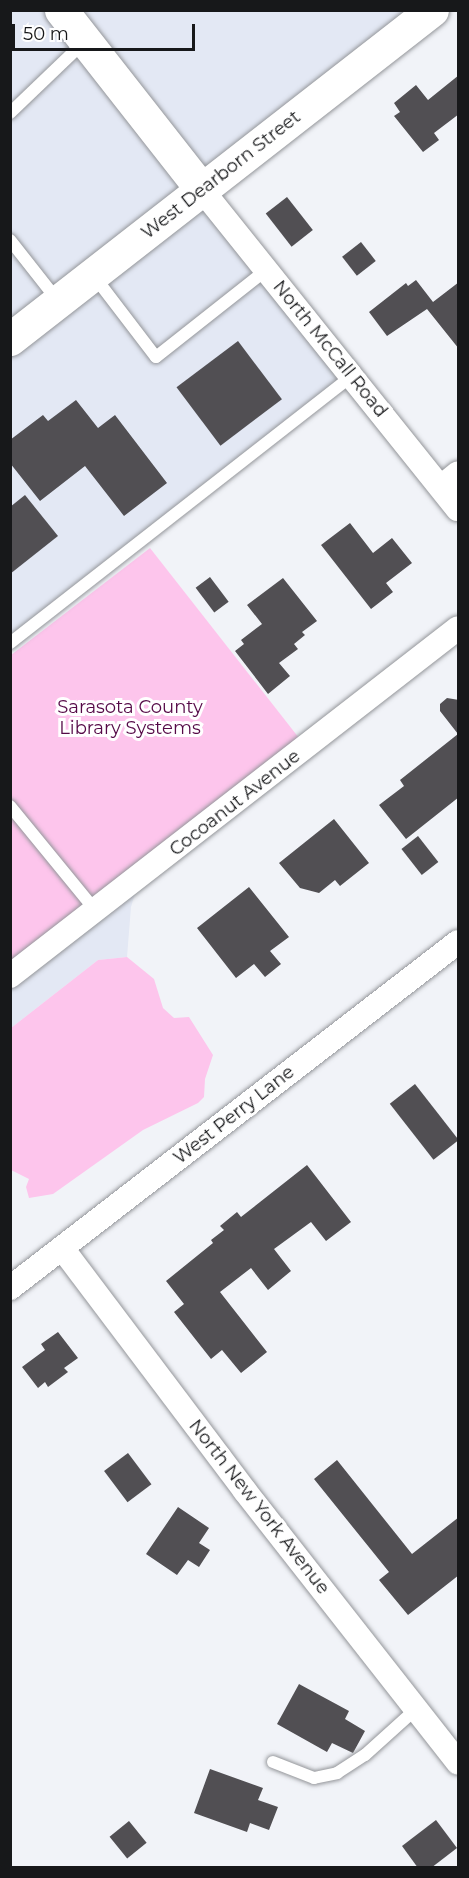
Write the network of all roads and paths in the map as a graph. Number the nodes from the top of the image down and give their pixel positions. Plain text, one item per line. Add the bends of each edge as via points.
1 (61, 10) edge
2 (432, 10) edge
3 (85, 41) junction
4 (10, 113) edge
5 (202, 190) junction
6 (12, 245) edge
7 (267, 270) junction
8 (94, 275) junction
9 (59, 302) junction
10 (10, 339) edge
11 (352, 376) junction
12 (450, 480) edge
13 (459, 508) edge
14 (459, 628) edge
15 (10, 643) edge
16 (10, 806) edge
17 (95, 910) junction
18 (459, 942) edge
19 (10, 976) edge
20 (62, 1248) junction
21 (10, 1288) edge
22 (416, 1709) junction
23 (273, 1762) dead end
24 (459, 1763) edge

1 - 3 street
2 - 5 street, West Dearborn Street
3 - 4 lane
3 - 5 street
5 - 7 street, North McCall Road
5 - 8 street, West Dearborn Street
6 - 9 lane
7 - 8 lane via 156,357
7 - 11 street, North McCall Road
8 - 9 street, West Dearborn Street
9 - 10 street, West Dearborn Street
11 - 12 street, North McCall Road
11 - 15 lane
12 - 13 street, North McCall Road
14 - 17 street, Cocoanut Avenue
16 - 17 lane
17 - 19 street, Cocoanut Avenue
18 - 20 street, West Perry Lane
20 - 21 street, West Perry Lane
20 - 22 street, North New York Avenue
22 - 23 lane via 365,1755 337,1773 314,1778
22 - 24 street, North New York Avenue

